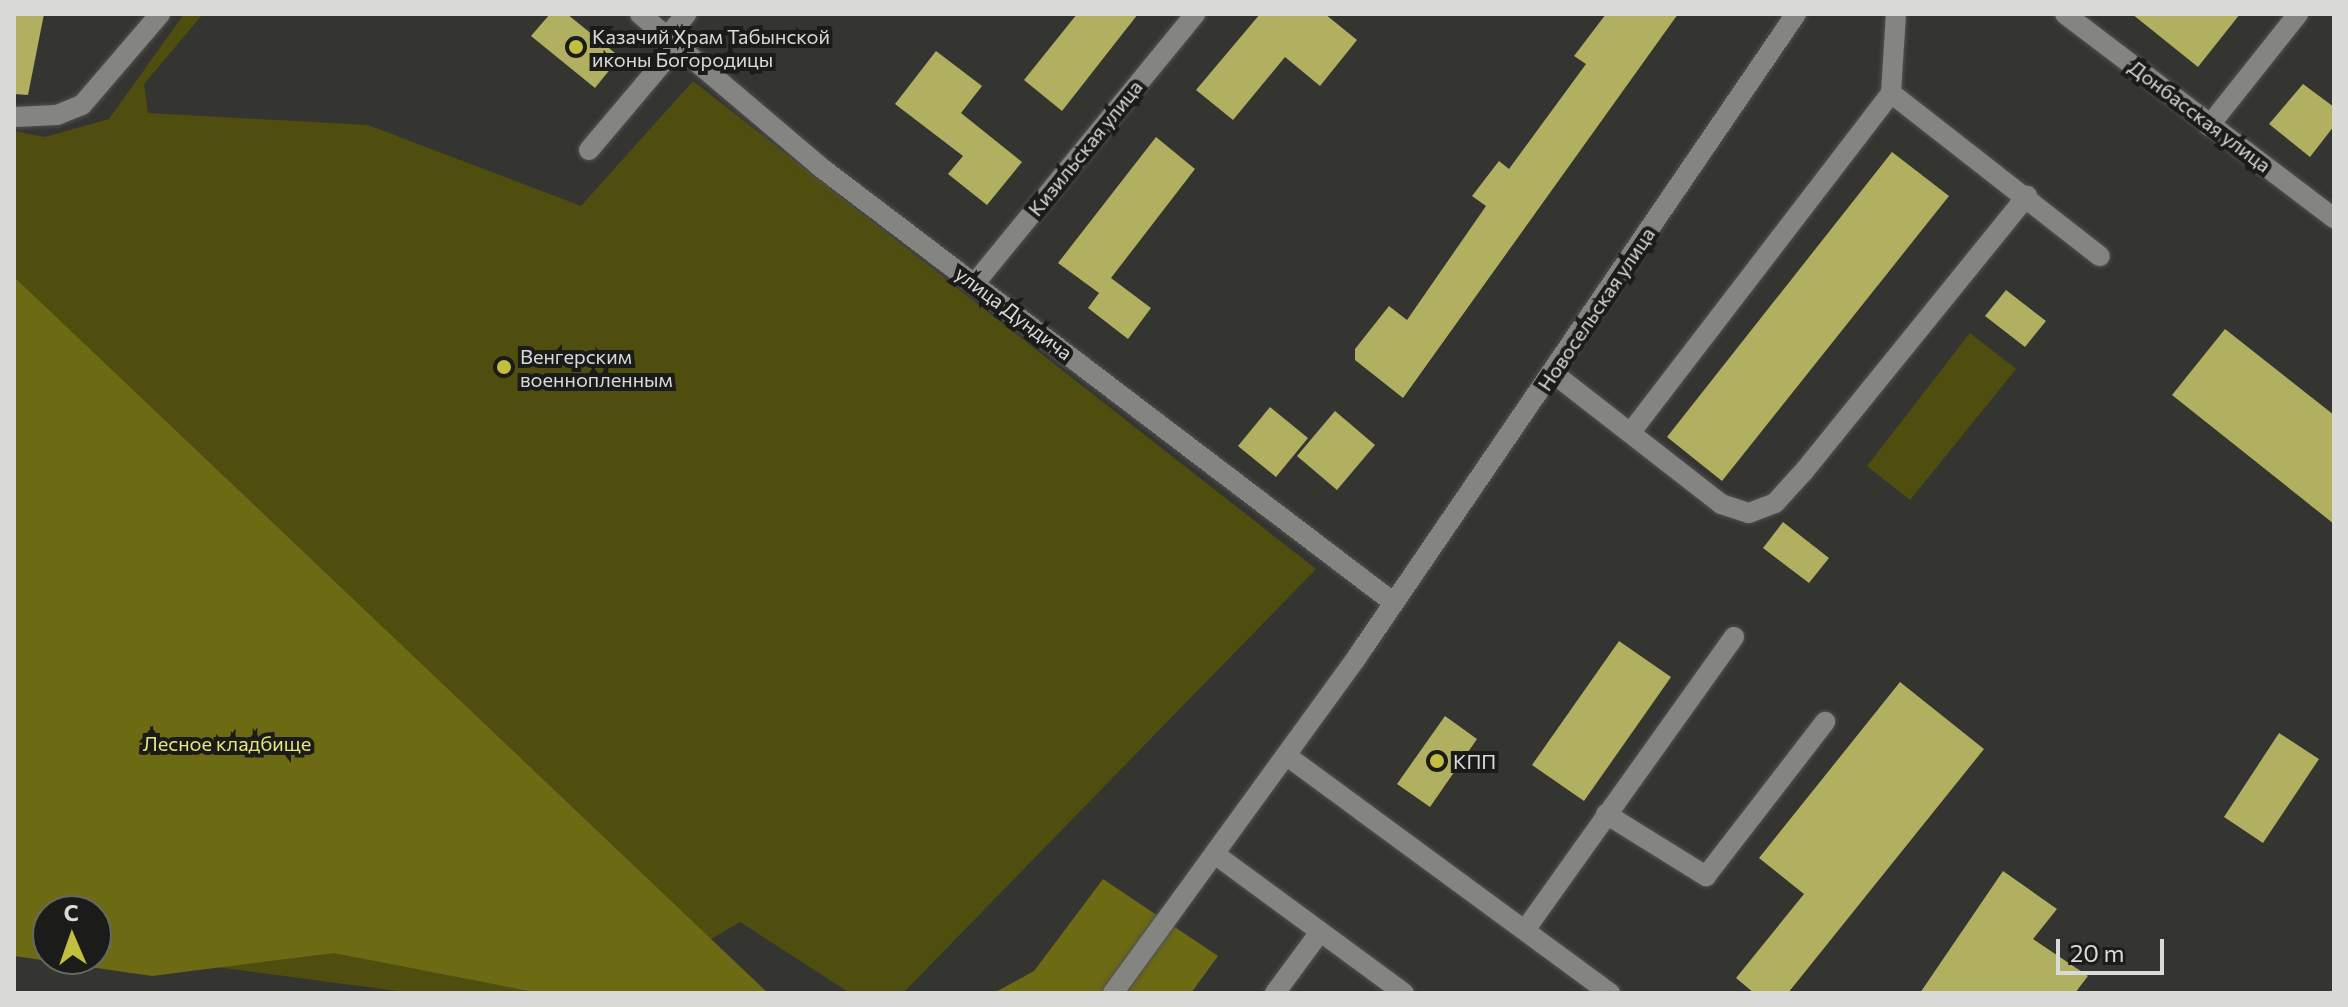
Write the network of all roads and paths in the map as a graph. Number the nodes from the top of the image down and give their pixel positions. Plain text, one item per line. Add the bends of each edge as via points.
1 (160, 14) edge
2 (640, 14) edge
3 (686, 14) edge
4 (1195, 14) edge
5 (1796, 14) edge
6 (1896, 14) edge
7 (2065, 14) edge
8 (2298, 14) edge
9 (672, 42) junction
10 (1891, 93) junction
11 (14, 117) edge
12 (2209, 126) junction
13 (589, 150) dead end
14 (2027, 196) junction
15 (2334, 218) edge
16 (2100, 256) dead end
17 (975, 283) junction
18 (1553, 373) junction
19 (1631, 432) junction
20 (1394, 603) junction
21 (1734, 637) dead end
22 (1825, 722) dead end
23 (1287, 756) junction
24 (1606, 814) junction
25 (1216, 855) junction
26 (1525, 930) junction
27 (1320, 932) junction
28 (1113, 993) edge
29 (1275, 993) edge
30 (1404, 993) edge
31 (1610, 993) edge

1 - 11 street via 82,105 57,115
2 - 9 street, улица Дундича
3 - 9 street
4 - 17 street, Кизильская улица
5 - 18 street, Новосельская улица
6 - 10 street
7 - 12 street, Донбасская улица
8 - 12 street
9 - 13 street
9 - 17 street, улица Дундича via 819,166
10 - 14 street
10 - 19 street
12 - 15 street, Донбасская улица
14 - 16 street
14 - 19 street via 1775,503 1749,513 1721,504
17 - 20 street, улица Дундича
18 - 19 street
18 - 20 street, Новосельская улица
20 - 23 street, Новосельская улица
21 - 24 street
22 - 24 street via 1706,876
23 - 25 street, Новосельская улица
23 - 26 street
24 - 26 street
25 - 27 street
25 - 28 street, Новосельская улица
26 - 31 street
27 - 29 street
27 - 30 street

